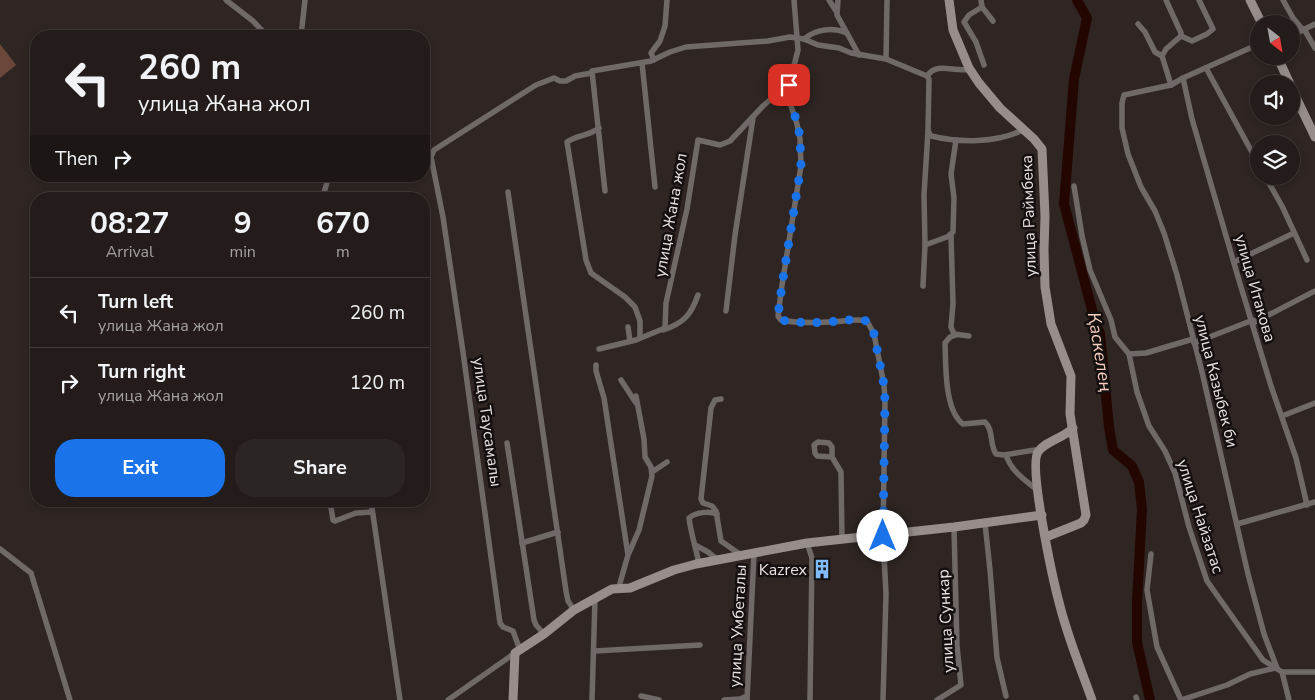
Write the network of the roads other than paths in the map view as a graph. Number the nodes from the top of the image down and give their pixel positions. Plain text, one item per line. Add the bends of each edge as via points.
1 (226, 0) edge
2 (305, 0) edge
3 (667, 0) edge
4 (794, 0) edge
5 (830, 0) edge
6 (838, 0) edge
7 (887, 0) edge
8 (949, 0) edge
9 (981, 0) edge
10 (1166, 0) edge
11 (1199, 0) edge
12 (1250, 0) edge
13 (1283, 0) edge
14 (982, 7) junction
15 (836, 12) junction
16 (1258, 15) edge
17 (993, 21) dead end
18 (1138, 24) dead end
19 (1315, 24) edge
20 (261, 30) edge
21 (302, 30) edge
22 (1304, 30) junction
23 (1300, 32) edge
24 (848, 33) junction
25 (1181, 36) junction
26 (801, 39) junction
27 (1250, 48) edge
28 (1315, 48) edge
29 (859, 54) junction
30 (1162, 56) junction
31 (886, 59) junction
32 (654, 60) junction
33 (642, 63) junction
34 (984, 65) dead end
35 (1206, 68) junction
36 (970, 69) junction
37 (592, 73) junction
38 (927, 76) junction
39 (1183, 78) junction
40 (789, 85) junction
41 (1171, 85) junction
42 (1300, 106) edge
43 (753, 117) junction
44 (599, 128) junction
45 (1023, 130) junction
46 (928, 131) junction
47 (1315, 137) edge
48 (956, 140) junction
49 (1250, 149) edge
50 (1270, 185) edge
51 (1074, 186) dead end
52 (655, 187) dead end
53 (605, 191) dead end
54 (508, 192) dead end
55 (1294, 233) junction
56 (951, 235) junction
57 (925, 245) junction
58 (1307, 260) dead end
59 (1234, 262) junction
60 (923, 286) dead end
61 (1315, 291) edge
62 (698, 295) dead end
63 (726, 311) dead end
64 (1253, 322) junction
65 (628, 327) dead end
66 (663, 330) junction
67 (956, 335) junction
68 (969, 336) dead end
69 (640, 338) junction
70 (630, 341) junction
71 (1194, 341) junction
72 (599, 349) dead end
73 (1129, 354) junction
74 (596, 365) dead end
75 (621, 380) dead end
76 (636, 396) dead end
77 (721, 399) dead end
78 (1315, 403) edge
79 (639, 407) junction
80 (1282, 416) junction
81 (1073, 428) junction
82 (507, 443) dead end
83 (1039, 451) junction
84 (1006, 455) junction
85 (832, 457) dead end
86 (667, 462) dead end
87 (653, 469) junction
88 (1038, 490) junction
89 (1315, 502) edge
90 (1307, 505) junction
91 (331, 507) edge
92 (372, 507) edge
93 (372, 512) junction
94 (717, 514) junction
95 (1042, 515) junction
96 (985, 523) junction
97 (1237, 524) junction
98 (954, 527) junction
99 (558, 532) junction
100 (883, 536) junction
101 (1046, 537) junction
102 (842, 539) junction
103 (522, 543) junction
104 (807, 544) junction
105 (695, 545) junction
106 (0, 549) edge
107 (754, 553) junction
108 (1151, 554) dead end
109 (628, 555) junction
110 (743, 556) junction
111 (718, 560) junction
112 (699, 564) junction
113 (618, 590) junction
114 (595, 599) junction
115 (574, 610) junction
116 (544, 634) junction
117 (700, 645) dead end
118 (517, 651) junction
119 (595, 651) junction
120 (1279, 670) junction
121 (1315, 672) edge
122 (641, 696) dead end
123 (1006, 696) dead end
124 (1202, 697) edge
125 (747, 698) edge
126 (70, 700) edge
127 (400, 700) edge
128 (448, 700) edge
129 (513, 700) edge
130 (592, 700) edge
131 (659, 700) edge
132 (724, 700) edge
133 (810, 700) edge
134 (883, 700) edge
135 (936, 700) edge
136 (1092, 700) edge
137 (1181, 700) edge
138 (1289, 700) edge

1 - 20 street
2 - 21 street
3 - 32 street via 665,26 651,53
4 - 26 street
5 - 15 street
6 - 15 street
7 - 31 street
8 - 36 street, улица Раймбека via 953,30
9 - 14 street
10 - 25 street
11 - 25 street via 1213,26 1211,31 1192,41
12 - 16 street
13 - 22 street
14 - 17 street
14 - 34 street via 969,14 964,22
15 - 24 street
18 - 30 street via 1155,52
19 - 22 street
22 - 23 street
22 - 28 street
24 - 26 street via 824,30
24 - 29 street
25 - 30 street
26 - 29 street
26 - 32 street via 790,37 686,47
26 - 40 street
27 - 35 street
29 - 31 street
30 - 41 street
31 - 38 street
32 - 33 street
33 - 37 street
33 - 52 street
35 - 39 street
35 - 49 street
36 - 38 street via 936,68
36 - 45 street, улица Раймбека via 1000,108
37 - 44 street
37 - 118 street, улица Таусамалы via 566,81 546,80 434,150 431,157 463,352 500,623 513,631
38 - 46 street
39 - 41 street
39 - 59 street, улица Итакова
40 - 43 street, улица Жана жол
40 - 100 street via 791,106 799,131 801,166 778,316 781,320 806,323 858,319 867,321 872,327 885,400
41 - 71 street, улица Казыбек би via 1124,96 1122,128 1141,187 1164,233
42 - 47 street
43 - 63 street
43 - 66 street, улица Жана жол via 724,144 698,140
44 - 53 street
44 - 69 street via 567,142 586,260 591,273 635,307 640,321
45 - 48 street via 1007,136
45 - 81 street, улица Раймбека via 1042,148 1045,287 1051,324 1071,376
46 - 48 street via 931,136
46 - 57 street
48 - 56 street via 950,174 954,198
50 - 55 street
51 - 73 street, улица Найзатас via 1086,258 1115,337
54 - 99 street
55 - 58 street
55 - 59 street
56 - 57 street
56 - 67 street via 951,327
57 - 60 street
59 - 64 street, улица Итакова
61 - 64 street
62 - 66 street via 685,319
64 - 71 street
64 - 80 street, улица Итакова
65 - 70 street
66 - 69 street
67 - 68 street
67 - 84 street via 945,343 954,412 963,424 987,423 993,451
69 - 70 street
70 - 72 street
71 - 73 street
71 - 97 street, улица Казыбек би
73 - 120 street, улица Найзатас via 1136,392 1175,473 1207,581 1263,660
74 - 109 street
75 - 79 street
76 - 79 street
77 - 94 street via 715,400 711,408 701,499
78 - 80 street
79 - 87 street via 645,457
80 - 90 street, улица Итакова
81 - 83 street
81 - 101 street, улица Раймбека via 1086,515 1081,523
82 - 103 street
83 - 84 street
83 - 88 street via 1036,457
84 - 88 street via 1018,474
85 - 102 street via 839,465 842,480
86 - 87 street
87 - 109 street via 640,530
88 - 95 street
89 - 90 street
90 - 97 street
91 - 93 street via 335,521 356,513
92 - 93 street
93 - 127 street
94 - 105 street via 709,512 689,518
94 - 110 street via 721,542
95 - 96 street
95 - 101 street
96 - 98 street
96 - 123 street via 998,658
97 - 120 street, улица Казыбек би via 1264,634
98 - 100 street
98 - 135 street, улица Сункар via 961,685
99 - 103 street
99 - 115 street via 568,601
100 - 102 street
100 - 134 street via 886,594
101 - 136 street via 1060,607
102 - 104 street
103 - 116 street via 534,620
104 - 107 street
104 - 133 street via 812,558
105 - 111 street
105 - 112 street
106 - 126 street via 30,573
107 - 110 street
107 - 125 street, улица Умбеталы
108 - 137 street via 1147,590 1157,646
109 - 113 street
110 - 111 street
111 - 112 street
112 - 113 street
113 - 114 street via 612,589
114 - 115 street
114 - 119 street
115 - 116 street
116 - 118 street
117 - 119 street
118 - 128 street
118 - 129 street
119 - 130 street
120 - 121 street
120 - 124 street via 1250,674
120 - 138 street, улица Казыбек би
122 - 131 street
124 - 137 street
125 - 132 street

